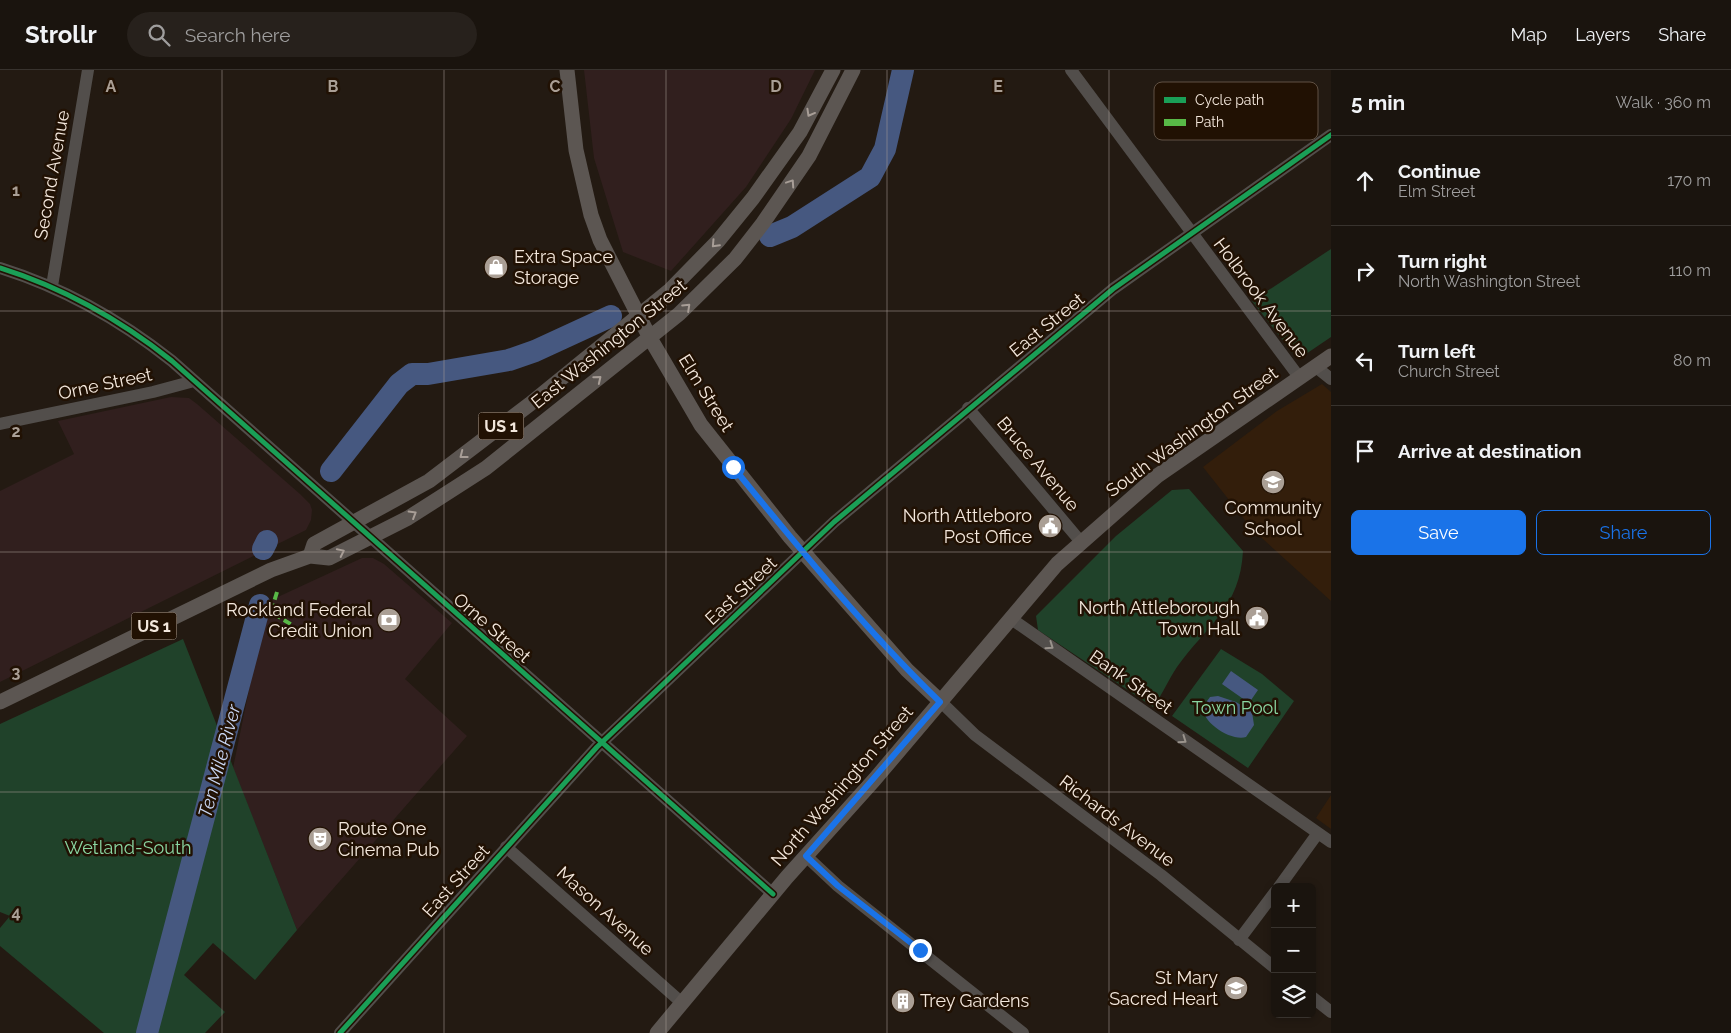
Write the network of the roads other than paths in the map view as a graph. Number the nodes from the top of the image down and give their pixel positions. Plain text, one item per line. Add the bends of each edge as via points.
1 (88, 70) edge
2 (567, 70) edge
3 (833, 70) edge
4 (853, 70) edge
5 (1071, 70) edge
6 (1331, 135) edge
7 (1191, 233) junction
8 (0, 268) edge
9 (52, 286) junction
10 (637, 314) junction
11 (650, 338) junction
12 (1331, 356) edge
13 (1316, 367) junction
14 (1299, 377) junction
15 (1331, 379) edge
16 (194, 381) junction
17 (968, 408) junction
18 (0, 424) edge
19 (353, 522) junction
20 (370, 538) junction
21 (1081, 542) junction
22 (803, 552) junction
23 (310, 556) junction
24 (1010, 618) junction
25 (0, 702) edge
26 (940, 702) junction
27 (601, 742) junction
28 (1318, 833) junction
29 (1331, 842) edge
30 (506, 847) junction
31 (806, 856) junction
32 (1282, 883) edge
33 (773, 894) junction
34 (1271, 897) edge
35 (1239, 940) junction
36 (1271, 965) edge
37 (1316, 1000) edge
38 (682, 1002) junction
39 (1331, 1012) edge
40 (660, 1032) edge
41 (340, 1033) edge
42 (1023, 1033) edge

1 - 9 street, Second Avenue
2 - 10 main road, Elm Street via 576,150 591,215
3 -> 10 main road, East Washington Street / US 1 via 800,132 740,216 688,273
11 -> 4 main road, East Washington Street / US 1 via 704,291 763,224 809,156
5 - 7 street, Holbrook Avenue
6 - 7 street, East Street
7 - 14 street, Holbrook Avenue
7 - 17 street, East Street via 1113,289
8 - 9 street
9 - 16 street via 124,325
10 - 11 main road, Elm Street
10 -> 19 main road, East Washington Street / US 1 via 530,404 429,481
20 -> 11 main road, East Washington Street / US 1 via 408,518 486,468
11 - 22 main road, Elm Street via 701,425
12 - 13 main road, South Washington Street
13 - 14 main road, South Washington Street
13 - 15 street
14 - 21 main road, South Washington Street via 1157,476
16 - 18 street, Orne Street
16 - 19 street, Orne Street
17 - 21 street, Bruce Avenue
17 - 22 street, East Street via 861,498
19 - 20 street, Orne Street
19 - 23 main road, East Washington Street / US 1 via 314,544
23 -> 20 main road, East Washington Street / US 1 via 329,558
20 - 27 street, Orne Street
21 - 24 main road, South Washington Street via 1057,564
22 - 26 main road, Elm Street via 907,670
22 - 27 street, East Street
23 - 25 main road, East Washington Street / US 1 via 245,582
24 - 26 main road, South Washington Street
24 -> 28 street, Bank Street
26 - 31 main road, North Washington Street
26 - 35 street, Richards Avenue via 975,735 1162,875
27 - 30 street, East Street
27 - 33 street, Orne Street
28 - 29 street, Bank Street
28 - 32 street
30 - 38 street, Mason Avenue
30 - 41 street, East Street
31 - 33 main road, North Washington Street
31 - 42 street via 838,886
33 - 38 main road, North Washington Street
34 - 35 street
35 - 36 street, Richards Avenue
37 - 39 street
38 - 40 main road, North Washington Street

